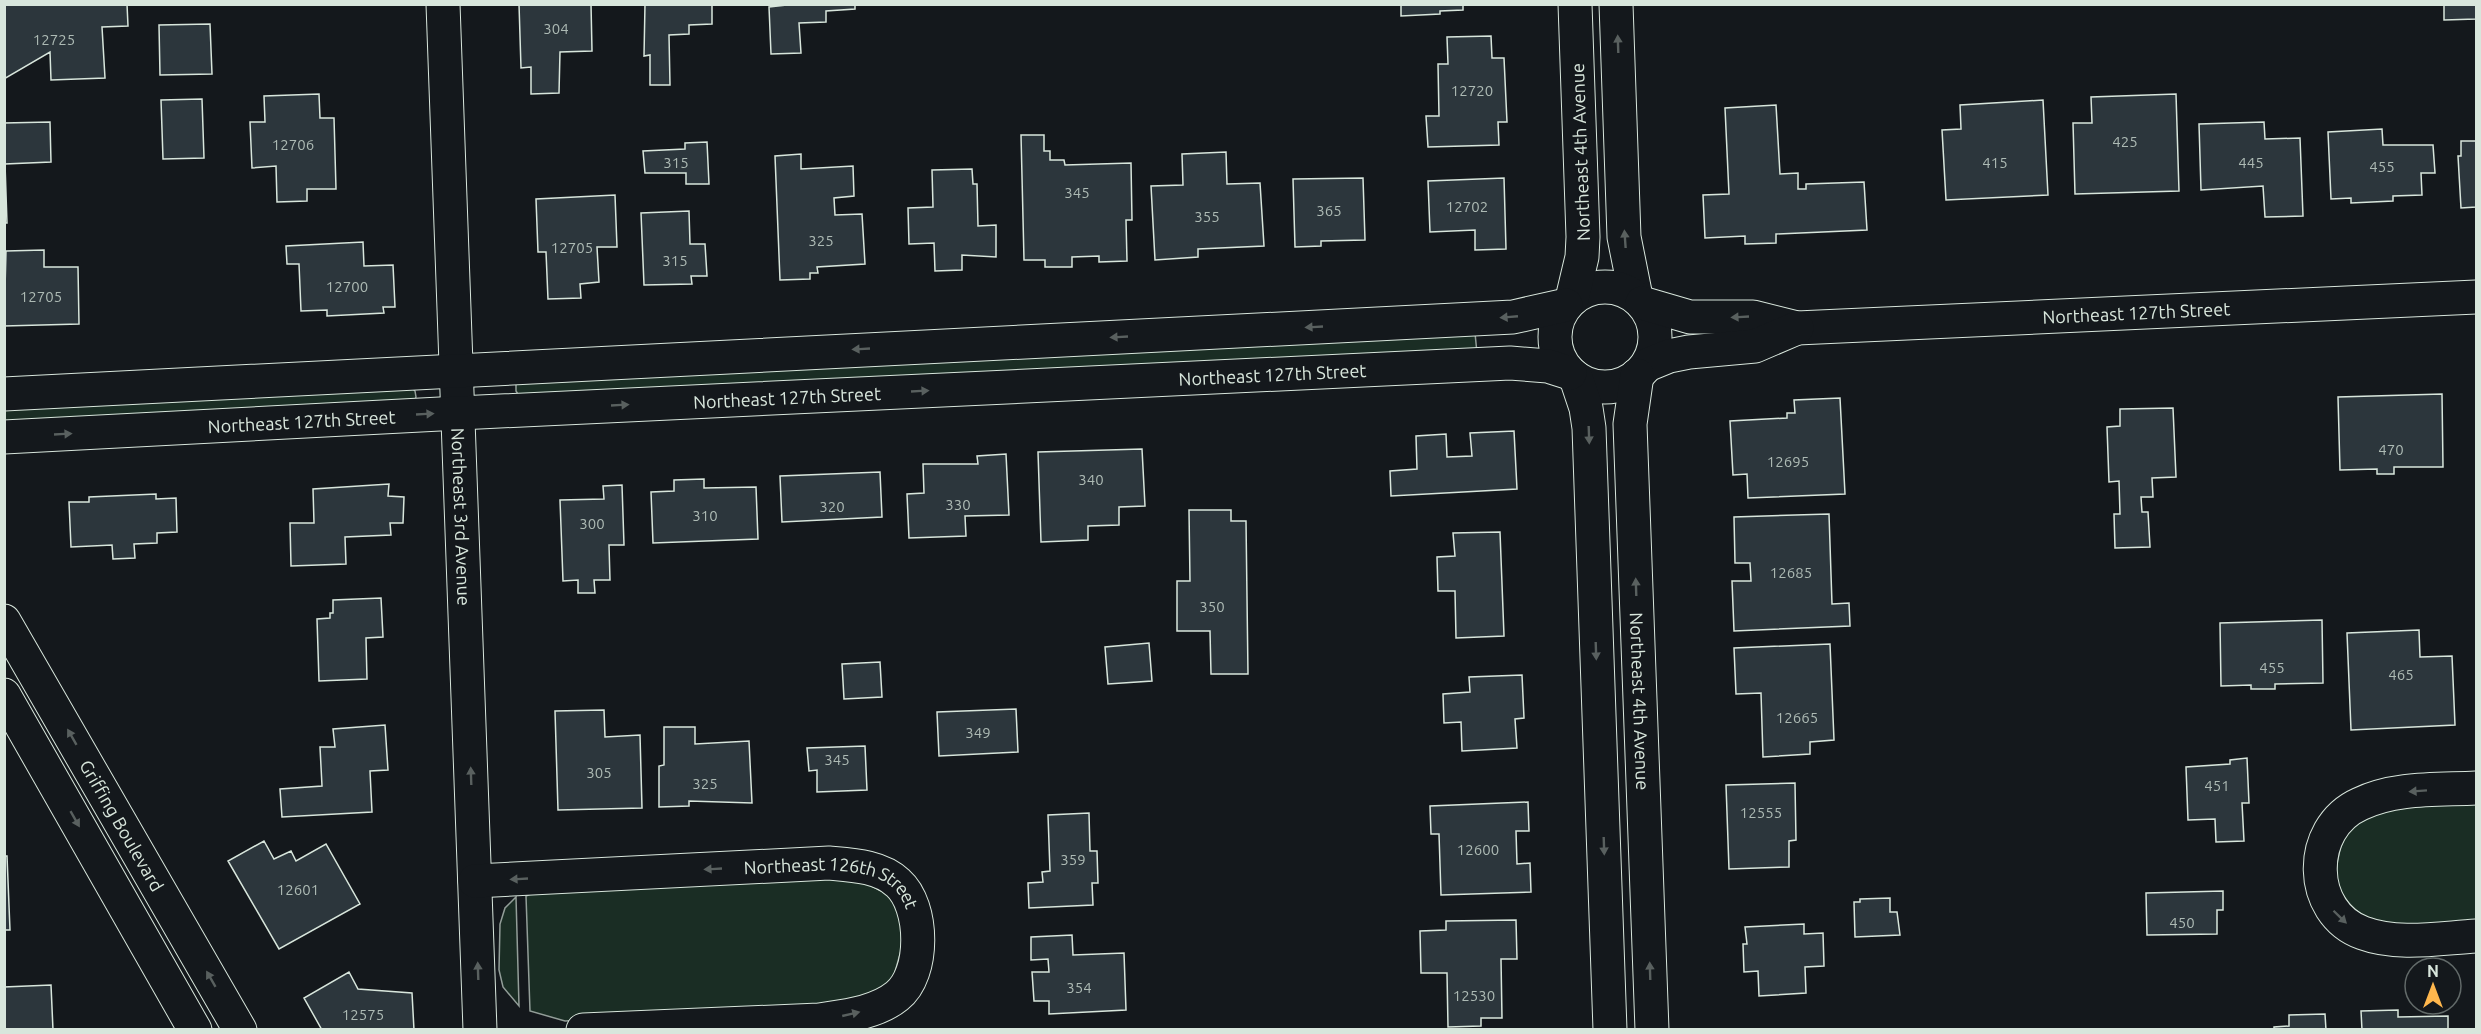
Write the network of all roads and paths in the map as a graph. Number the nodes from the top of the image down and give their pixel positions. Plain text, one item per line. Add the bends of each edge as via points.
1 (443, 4) edge
2 (1575, 4) edge
3 (1616, 4) edge
4 (2476, 297) edge
5 (1639, 300) junction
6 (1569, 302) junction
7 (1797, 328) junction
8 (458, 370) junction
9 (1642, 370) junction
10 (1573, 375) junction
11 (4, 394) edge
12 (459, 412) junction
13 (4, 437) edge
14 (4, 621) edge
15 (4, 695) edge
16 (2476, 788) edge
17 (475, 881) junction
18 (1606, 902) junction
19 (1648, 902) junction
20 (2476, 936) edge
21 (195, 1029) edge
22 (240, 1029) edge
23 (480, 1029) edge
24 (583, 1029) edge
25 (1610, 1029) edge
26 (1652, 1029) edge

1 - 8 street, Northeast 3rd Avenue
2 - 6 street, Northeast 4th Avenue via 1583,237 1582,257
5 -> 3 street via 1624,237
4 - 7 street, Northeast 127th Street
5 - 6 street via 1610,287 1584,291
7 -> 5 street, Northeast 127th Street via 1753,317 1690,317
5 - 9 street via 1651,317 1655,333 1653,350
6 -> 8 street via 1513,317
6 - 10 street via 1554,332 1561,361
7 - 9 street, Northeast 127th Street via 1755,346 1669,356
8 - 11 street
8 - 12 street, Northeast 3rd Avenue
9 - 10 street via 1614,386 1595,385
19 -> 9 street, Northeast 4th Avenue via 1630,424
12 -> 10 street, Northeast 127th Street via 1510,363 1548,366
10 -> 18 street via 1589,428
13 -> 12 street, Northeast 127th Street
17 -> 12 street, Northeast 3rd Avenue
22 -> 14 street, Griffing Boulevard
15 -> 21 street, Griffing Boulevard
16 -> 20 street via 2411,791 2358,805 2340,818 2328,834 2320,880 2327,902 2340,920 2362,933 2390,940
23 -> 17 street, Northeast 3rd Avenue
24 -> 17 street, Northeast 126th Street via 819,1020 876,1008 898,996 912,977 917,953 910,900 899,883 880,871 829,863
18 - 19 street
18 - 25 street
26 -> 19 street, Northeast 4th Avenue

